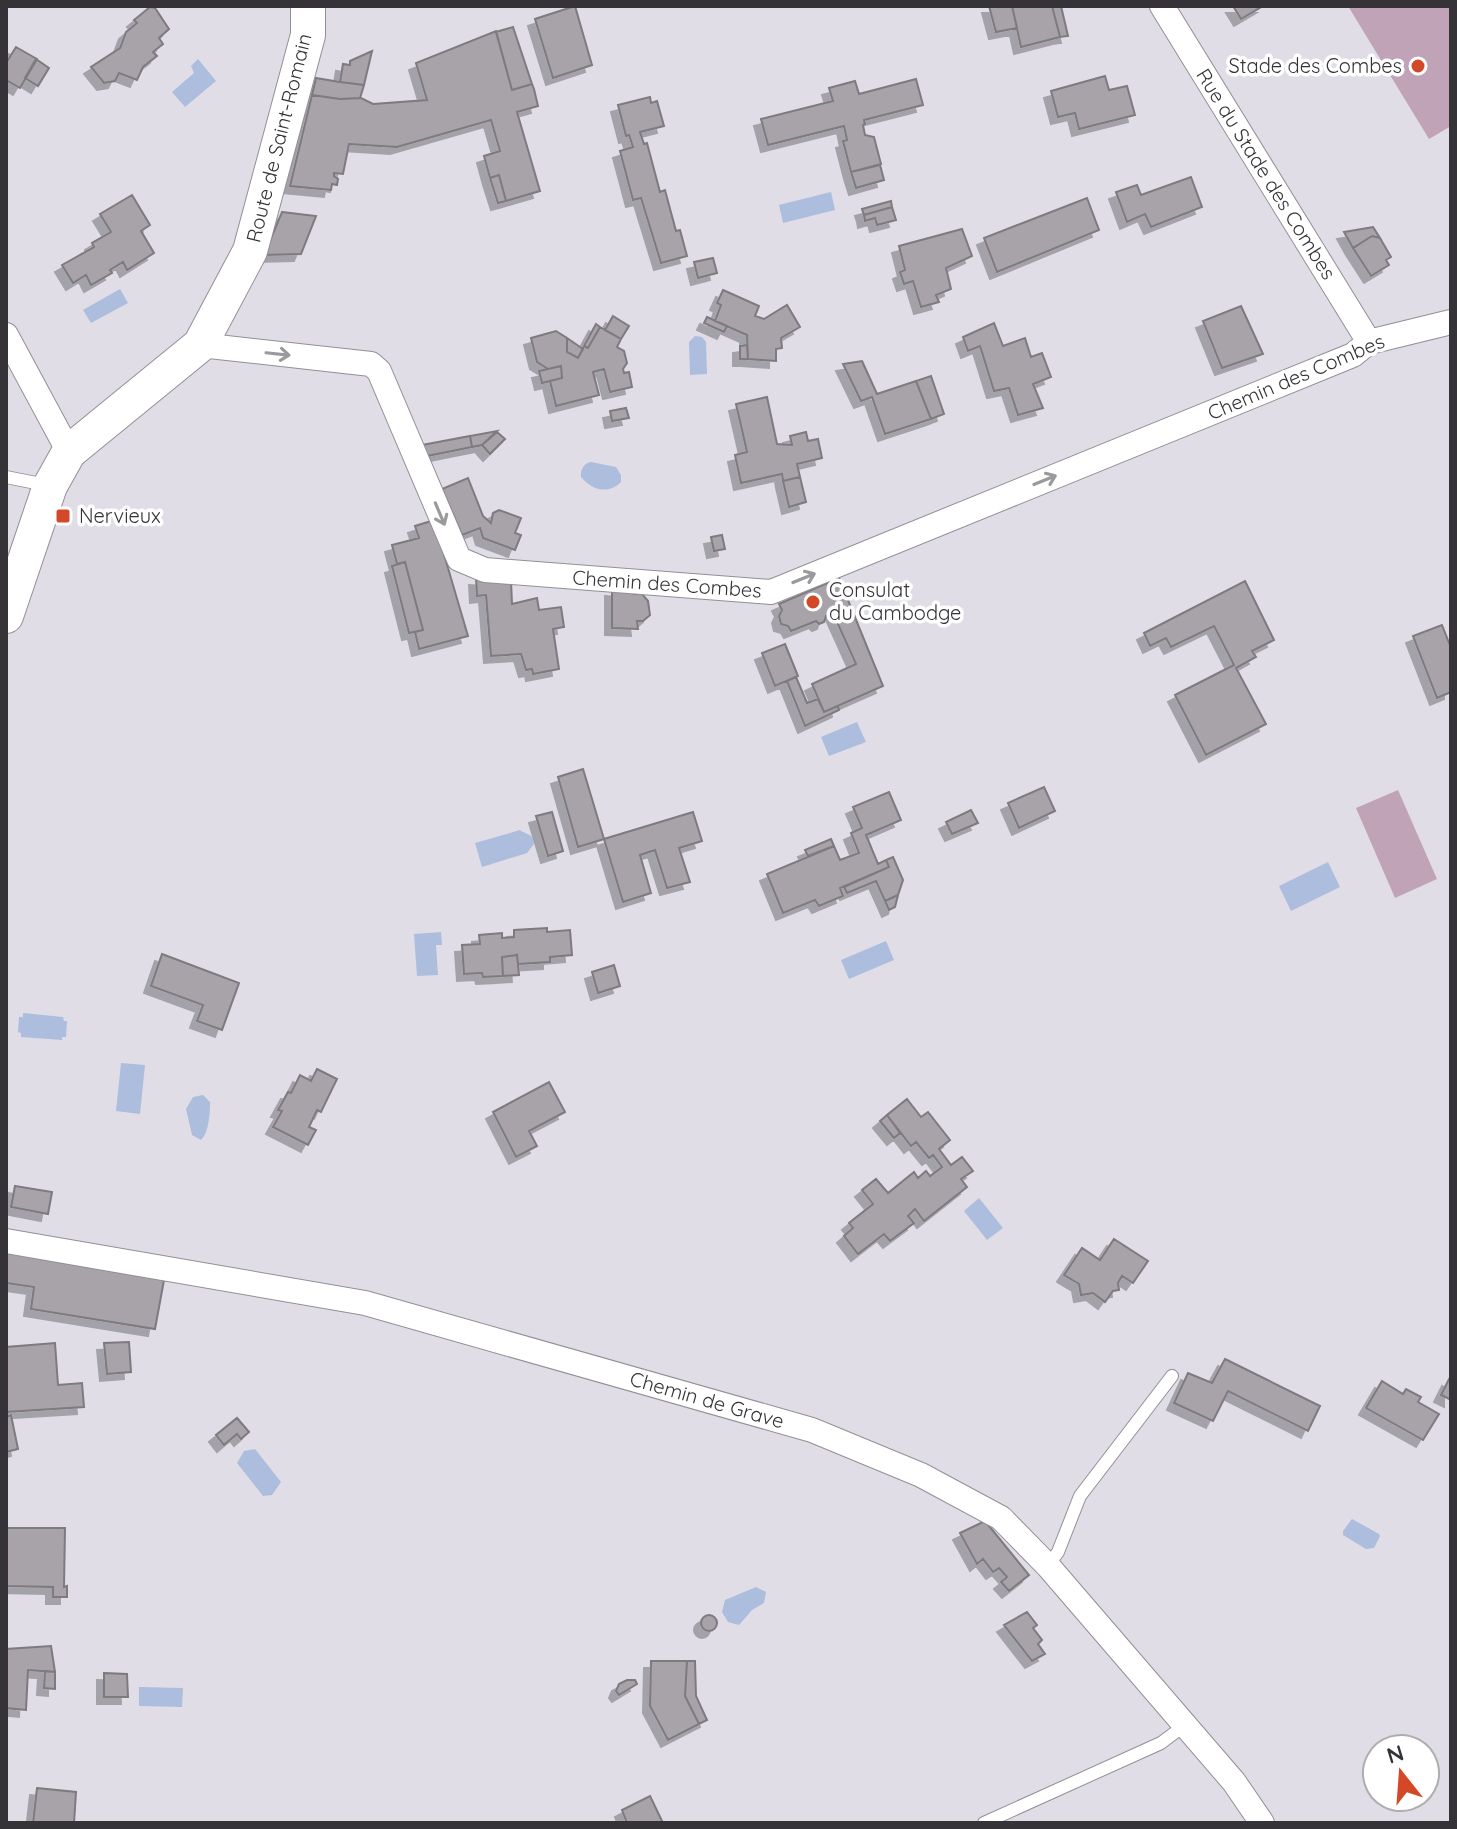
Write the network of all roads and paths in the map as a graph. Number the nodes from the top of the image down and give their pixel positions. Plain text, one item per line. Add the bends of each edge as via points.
1 (308, 6) edge
2 (1162, 6) edge
3 (1451, 322) edge
4 (6, 335) edge
5 (1369, 342) junction
6 (200, 345) junction
7 (69, 452) junction
8 (6, 477) edge
9 (50, 486) junction
10 (6, 616) edge
11 (6, 1241) edge
12 (1172, 1376) dead end
13 (1048, 1566) junction
14 (1185, 1725) junction
15 (984, 1823) edge
16 (1262, 1823) edge

1 - 6 main road, Route de Saint-Romain via 308,35 250,251
2 - 5 street, Rue du Stade des Combes
3 - 5 street, Chemin des Combes
4 - 7 street
6 -> 5 street, Chemin des Combes via 371,364 379,371 459,559 485,570 771,592 1353,355
6 - 7 main road, Route de Saint-Romain
7 - 9 main road, Route de Saint-Romain
8 - 9 lane
9 - 10 main road, Route de Saint-Romain
11 - 13 street, Chemin de Grave via 365,1303 812,1430 921,1475 1001,1518
12 - 13 lane via 1080,1496
13 - 14 street, Chemin de Grave
14 - 15 lane via 1161,1743
14 - 16 street, Chemin de Grave

